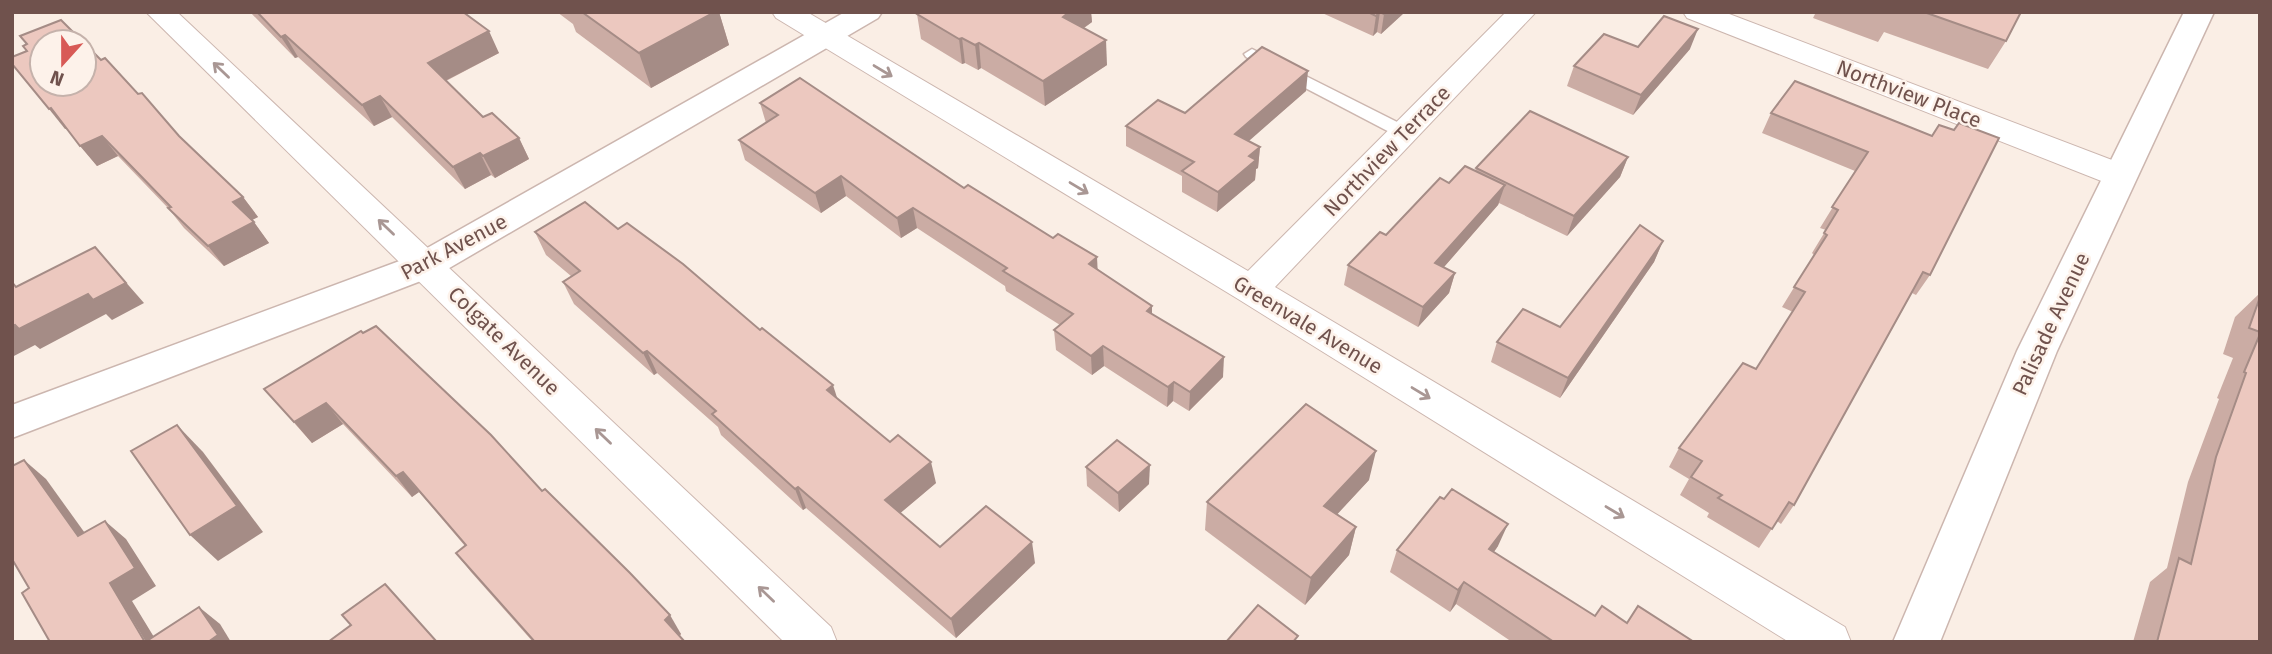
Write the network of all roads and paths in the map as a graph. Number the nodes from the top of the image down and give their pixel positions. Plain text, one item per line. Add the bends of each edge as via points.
1 (160, 12) edge
2 (786, 12) edge
3 (867, 12) edge
4 (1522, 12) edge
5 (1697, 12) edge
6 (2199, 12) edge
7 (825, 37) junction
8 (1252, 54) edge
9 (1405, 133) junction
10 (2121, 176) junction
11 (426, 265) junction
12 (1251, 290) junction
13 (12, 422) edge
14 (815, 642) edge
15 (1829, 642) edge
16 (1916, 642) edge

11 -> 1 street, Colgate Avenue
2 - 7 street, Greenvale Avenue
3 - 7 street, Park Avenue
4 - 9 street, Northview Terrace
5 - 10 street, Northview Place
6 - 10 street, Palisade Avenue
7 - 11 street, Park Avenue
7 -> 12 street, Greenvale Avenue
8 - 9 lane
9 - 12 street, Northview Terrace
10 - 16 street, Palisade Avenue via 2037,351
11 - 13 street, Park Avenue
14 -> 11 street, Colgate Avenue
12 -> 15 street, Greenvale Avenue

